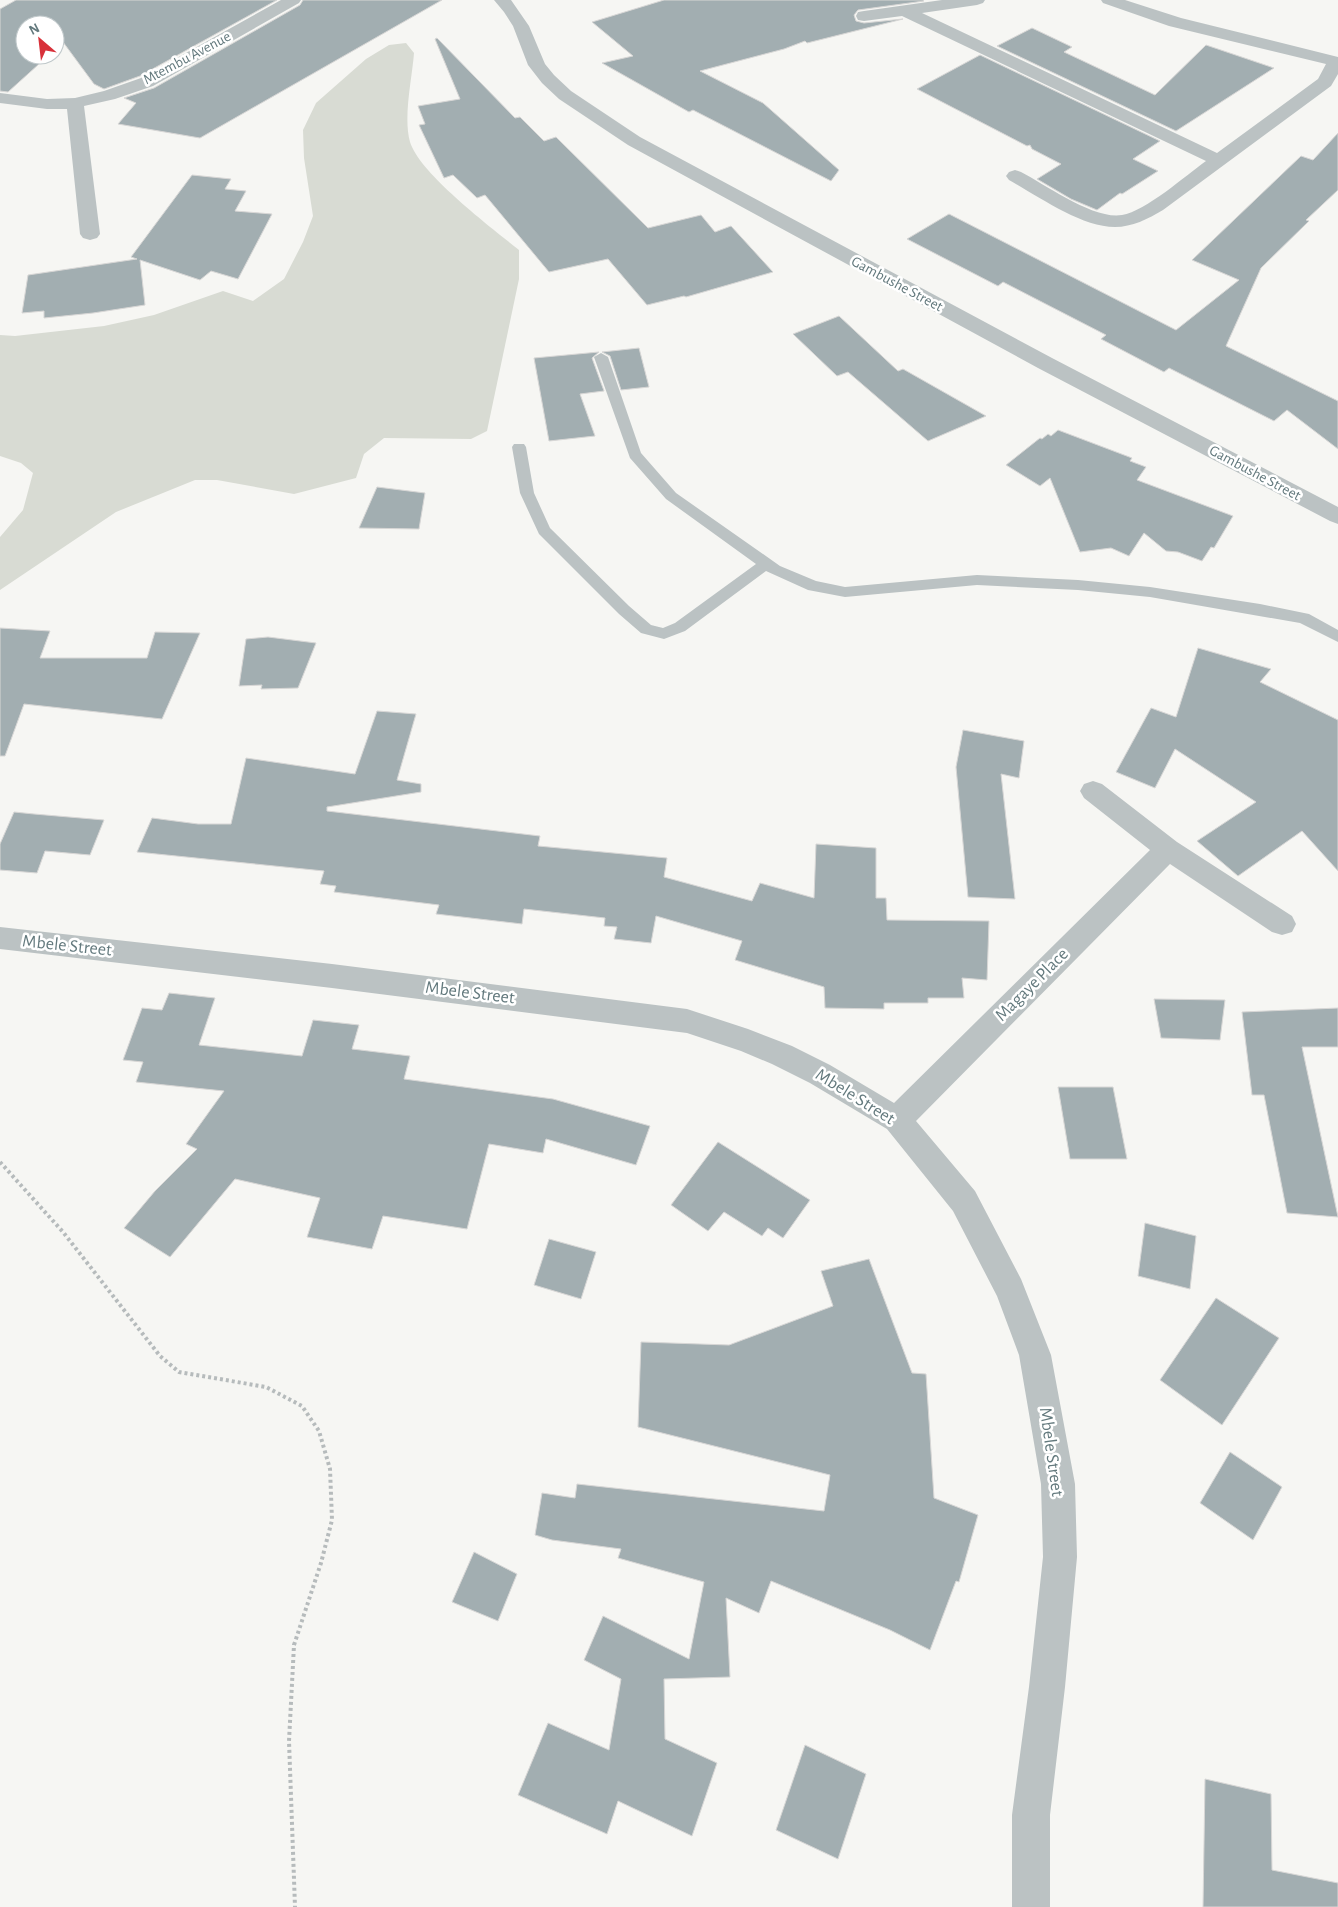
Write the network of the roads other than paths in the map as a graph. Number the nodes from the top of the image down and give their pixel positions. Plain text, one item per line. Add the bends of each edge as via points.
1 (293, 0) edge
2 (502, 0) edge
3 (976, 0) edge
4 (1109, 0) edge
5 (903, 10) junction
6 (864, 16) dead end
7 (1337, 62) edge
8 (0, 98) edge
9 (75, 103) junction
10 (1218, 160) junction
11 (1015, 176) dead end
12 (90, 234) dead end
13 (601, 357) dead end
14 (519, 448) dead end
15 (1338, 516) edge
16 (766, 564) junction
17 (1338, 637) edge
18 (1093, 791) dead end
19 (1168, 849) junction
20 (1282, 924) dead end
21 (0, 938) edge
22 (897, 1120) junction
23 (1031, 1907) edge

1 - 9 street, Mtembu Avenue via 147,82
2 - 15 street, Gambushe Street via 521,26 537,65 548,79 565,95 634,141 1045,363
3 - 5 street
4 - 7 street via 1175,22
5 - 6 street
5 - 10 street
7 - 10 street via 1325,82
8 - 9 street, Mtembu Avenue via 47,104
9 - 12 street
10 - 11 street via 1139,217 1123,220 1109,221 1092,216
13 - 16 lane via 635,455 671,496
14 - 16 lane via 526,494 544,531 646,629 664,634 680,626
16 - 17 lane via 813,586 846,592 977,580 1150,592 1304,618
18 - 19 street
19 - 20 street
19 - 22 street, Magaye Place
21 - 22 street, Mbele Street via 687,1021 782,1055
22 - 23 street, Mbele Street via 964,1201 1010,1290 1036,1355 1058,1484 1060,1557 1031,1815

